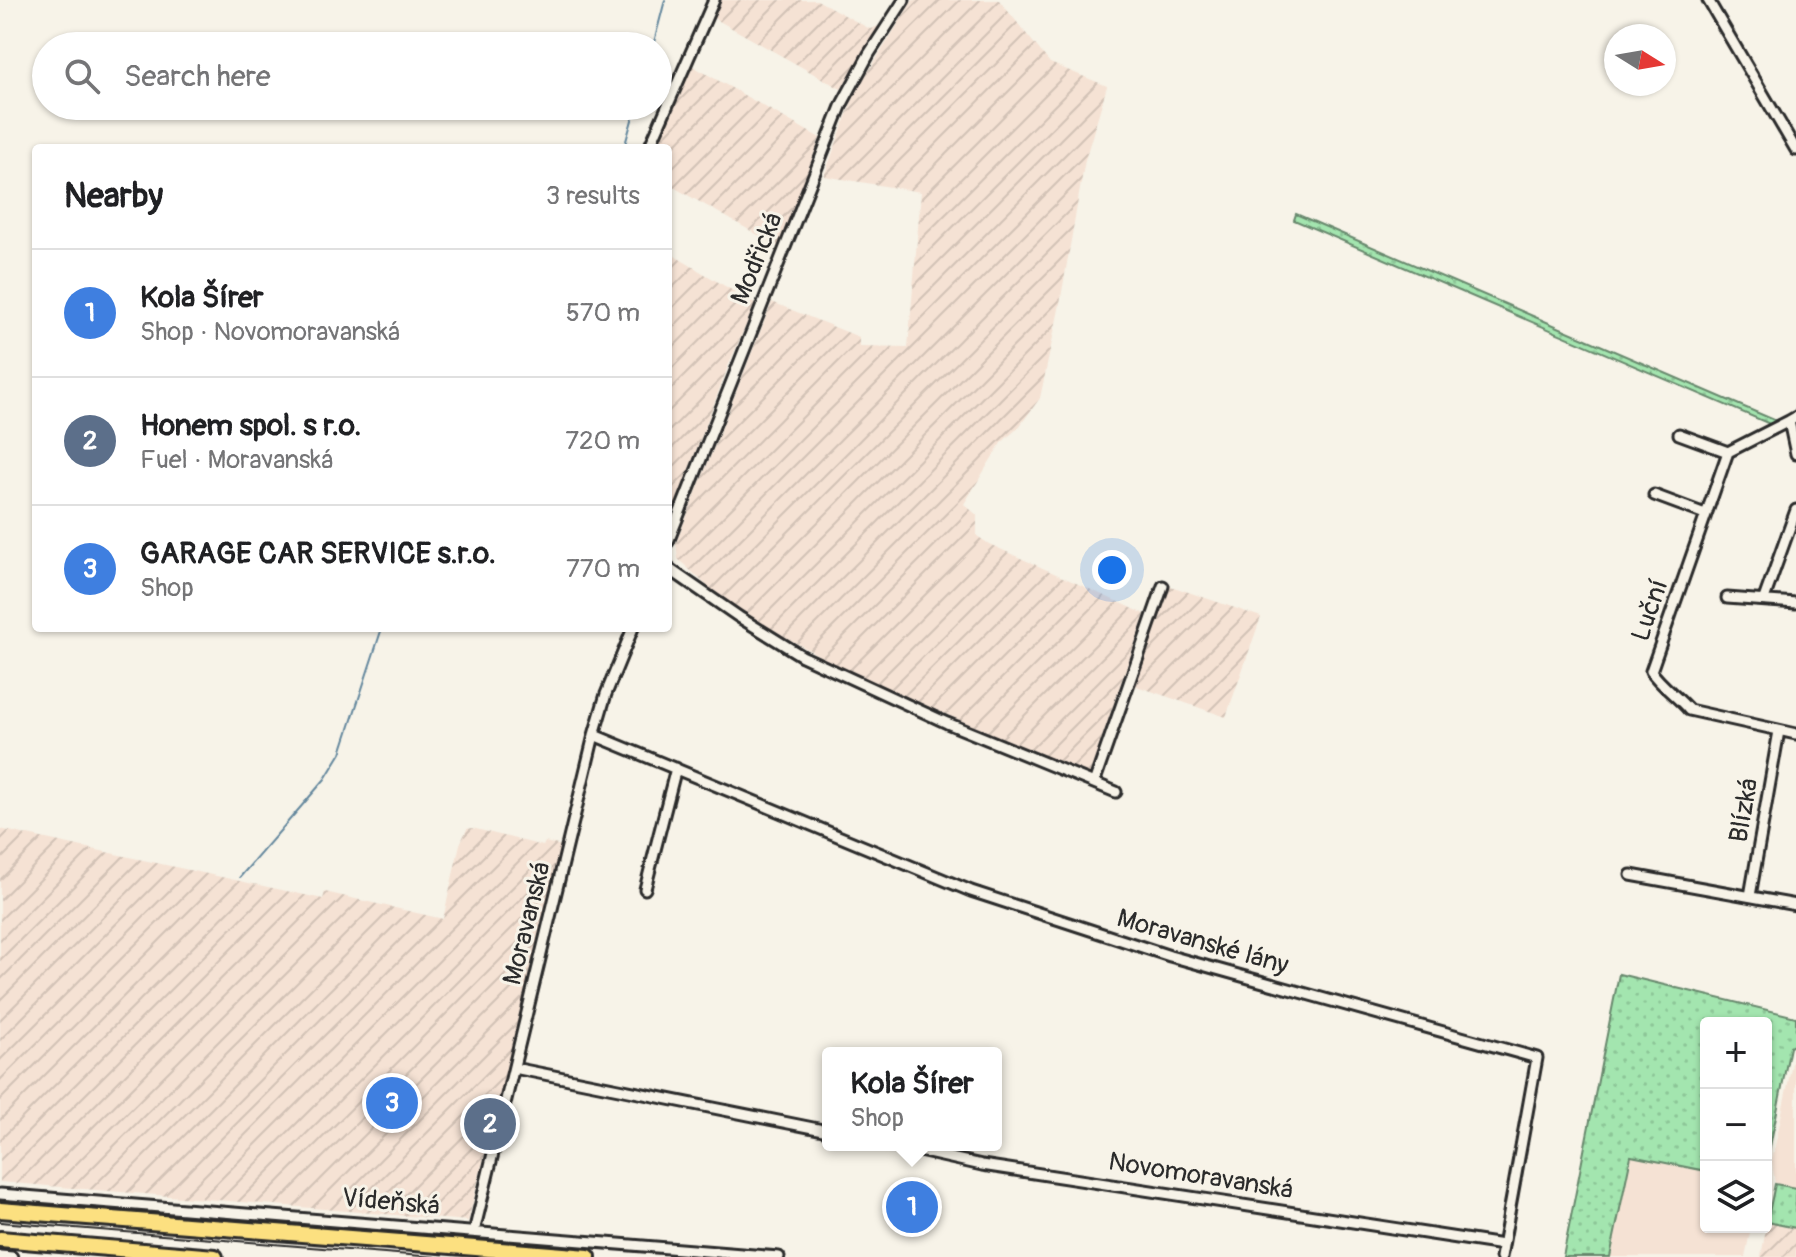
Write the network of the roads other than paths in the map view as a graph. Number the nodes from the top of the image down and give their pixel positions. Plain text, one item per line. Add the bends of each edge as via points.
1 (714, 0) edge
2 (904, 0) edge
3 (1708, 0) edge
4 (672, 96) edge
5 (661, 120) edge
6 (651, 144) edge
7 (1796, 150) edge
8 (1792, 419) edge
9 (1679, 434) dead end
10 (1728, 452) junction
11 (1796, 454) edge
12 (1654, 495) dead end
13 (1796, 510) edge
14 (1705, 514) junction
15 (672, 532) edge
16 (672, 571) edge
17 (1163, 586) dead end
18 (1727, 598) dead end
19 (1764, 599) junction
20 (1796, 603) edge
21 (631, 632) edge
22 (1779, 731) junction
23 (1796, 734) edge
24 (594, 735) junction
25 (676, 768) junction
26 (1094, 783) junction
27 (1116, 792) dead end
28 (1631, 875) dead end
29 (645, 889) dead end
30 (1750, 896) junction
31 (1796, 905) edge
32 (514, 1068) junction
33 (822, 1130) edge
34 (919, 1151) edge
35 (0, 1194) edge
36 (0, 1210) edge
37 (474, 1232) junction
38 (0, 1239) edge
39 (1503, 1245) junction
40 (0, 1256) edge
41 (12, 1257) edge
42 (215, 1257) edge
43 (588, 1257) edge
44 (779, 1257) edge
45 (1501, 1257) edge

1 - 4 street
2 - 15 street, Modřická via 842,104
3 - 7 street
5 - 6 street
8 - 10 street
8 - 11 street
9 - 10 street
10 - 14 street, Luční
12 - 14 street
13 - 19 street
14 - 22 street, Luční via 1651,671 1689,710
16 - 26 street via 802,656
17 - 26 street
18 - 19 street
19 - 20 street
21 - 24 street, Moravanská
22 - 23 street
22 - 30 street, Blízká
24 - 25 street, Moravanské lány
24 - 32 street, Moravanská
25 - 29 street
25 - 39 street, Moravanské lány via 971,891 1170,956 1537,1058
26 - 27 street
28 - 30 street
30 - 31 street
32 - 33 street
32 - 37 street, Moravanská
34 - 39 street, Novomoravanská
35 - 37 street, Vídeňská
36 - 43 highway, Vídeňská
37 - 44 street, Vídeňská
38 - 42 highway
39 - 45 street, Moravanské lány
40 - 41 street

